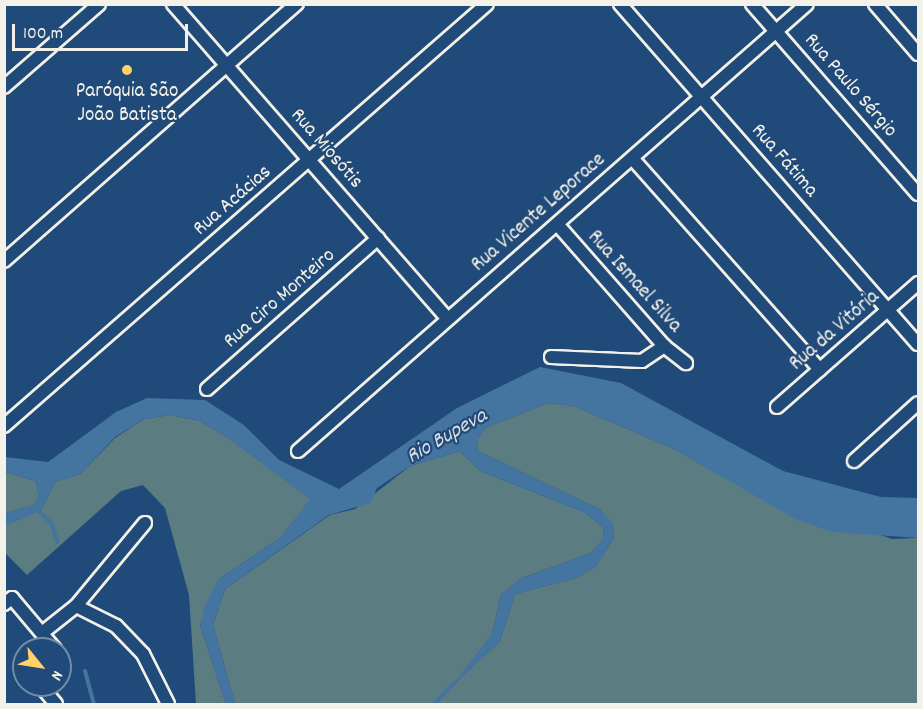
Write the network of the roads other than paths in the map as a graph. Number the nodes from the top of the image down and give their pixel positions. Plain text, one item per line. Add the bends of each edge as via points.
1 (99, 4) edge
2 (174, 4) edge
3 (297, 4) edge
4 (487, 4) edge
5 (620, 4) edge
6 (752, 4) edge
7 (807, 4) edge
8 (875, 4) edge
9 (776, 32) junction
10 (918, 54) edge
11 (227, 66) junction
12 (4, 87) edge
13 (701, 97) junction
14 (632, 158) junction
15 (309, 160) junction
16 (918, 194) edge
17 (557, 224) junction
18 (378, 238) junction
19 (4, 261) edge
20 (918, 283) edge
21 (888, 310) junction
22 (448, 319) junction
23 (918, 344) edge
24 (664, 346) junction
25 (551, 357) dead end
26 (686, 363) dead end
27 (820, 370) junction
28 (207, 389) dead end
29 (918, 403) edge
30 (777, 408) dead end
31 (4, 426) edge
32 (298, 451) dead end
33 (854, 461) dead end
34 (145, 523) dead end
35 (8, 601) edge
36 (76, 606) junction
37 (42, 633) junction
38 (45, 637) edge
39 (168, 705) edge

1 - 12 street
2 - 11 street, Rua Miosótis
3 - 11 street
4 - 15 street, Rua Acácias
5 - 13 street, Rua Fátima
6 - 9 street, Rua Paulo Sérgio
7 - 9 street, Rua Vicente Leporace
8 - 10 street
9 - 13 street, Rua Vicente Leporace
9 - 16 street, Rua Paulo Sérgio
11 - 15 street, Rua Miosótis
11 - 19 street
13 - 14 street, Rua Vicente Leporace
13 - 21 street, Rua Fátima
14 - 17 street, Rua Vicente Leporace
14 - 27 street
15 - 18 street, Rua Miosótis
15 - 31 street, Rua Acácias
17 - 22 street, Rua Vicente Leporace
17 - 24 street, Rua Ismael Silva
18 - 22 street, Rua Miosótis
18 - 28 street, Rua Ciro Monteiro
20 - 21 street, Rua da Vitória
21 - 23 street, Rua Fátima
21 - 27 street, Rua da Vitória
22 - 32 street, Rua Vicente Leporace
24 - 25 street via 642,361
24 - 26 street, Rua Ismael Silva
27 - 30 street, Rua da Vitória
29 - 33 street
34 - 36 street
35 - 37 street
36 - 37 street
36 - 39 street via 133,640
37 - 38 street

